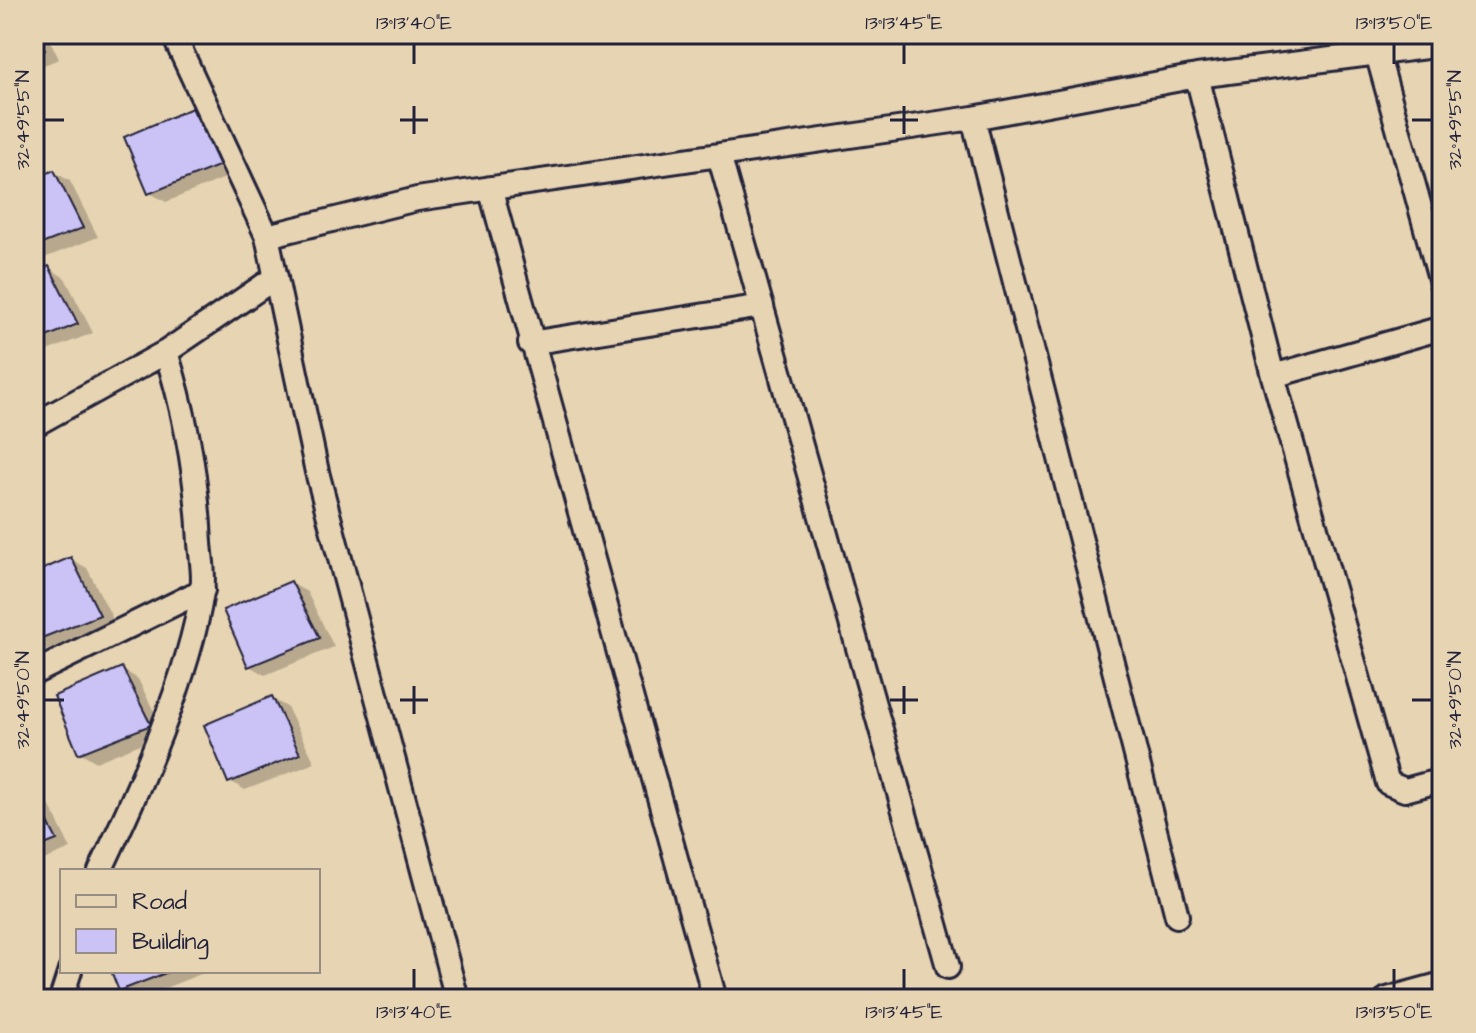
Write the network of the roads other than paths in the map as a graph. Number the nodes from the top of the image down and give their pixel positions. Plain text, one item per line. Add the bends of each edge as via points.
1 (173, 34) edge
2 (1442, 45) edge
3 (1377, 53) junction
4 (1197, 76) junction
5 (973, 118) junction
6 (719, 155) junction
7 (490, 188) junction
8 (267, 236) junction
9 (276, 277) junction
10 (1442, 286) edge
11 (762, 306) junction
12 (1442, 328) edge
13 (530, 343) junction
14 (166, 352) junction
15 (1273, 376) junction
16 (34, 425) edge
17 (203, 590) junction
18 (34, 673) edge
19 (1442, 780) edge
20 (101, 869) edge
21 (1177, 916) dead end
22 (948, 967) dead end
23 (69, 973) edge
24 (1442, 984) edge
25 (61, 999) edge
26 (457, 999) edge
27 (715, 999) edge
28 (1387, 999) edge

1 - 8 street
2 - 3 street
3 - 4 street
3 - 10 street
4 - 5 street
4 - 15 street
5 - 6 street
5 - 21 street
6 - 7 street
6 - 11 street
7 - 8 street
7 - 13 street
8 - 9 street
9 - 14 street
9 - 26 street via 317,472
11 - 13 street
11 - 22 street
12 - 15 street
13 - 27 street
14 - 16 street
14 - 17 street via 192,455
15 - 19 street via 1388,783 1405,790
17 - 18 street
17 - 20 street via 178,679 131,807
23 - 25 street
24 - 28 street

